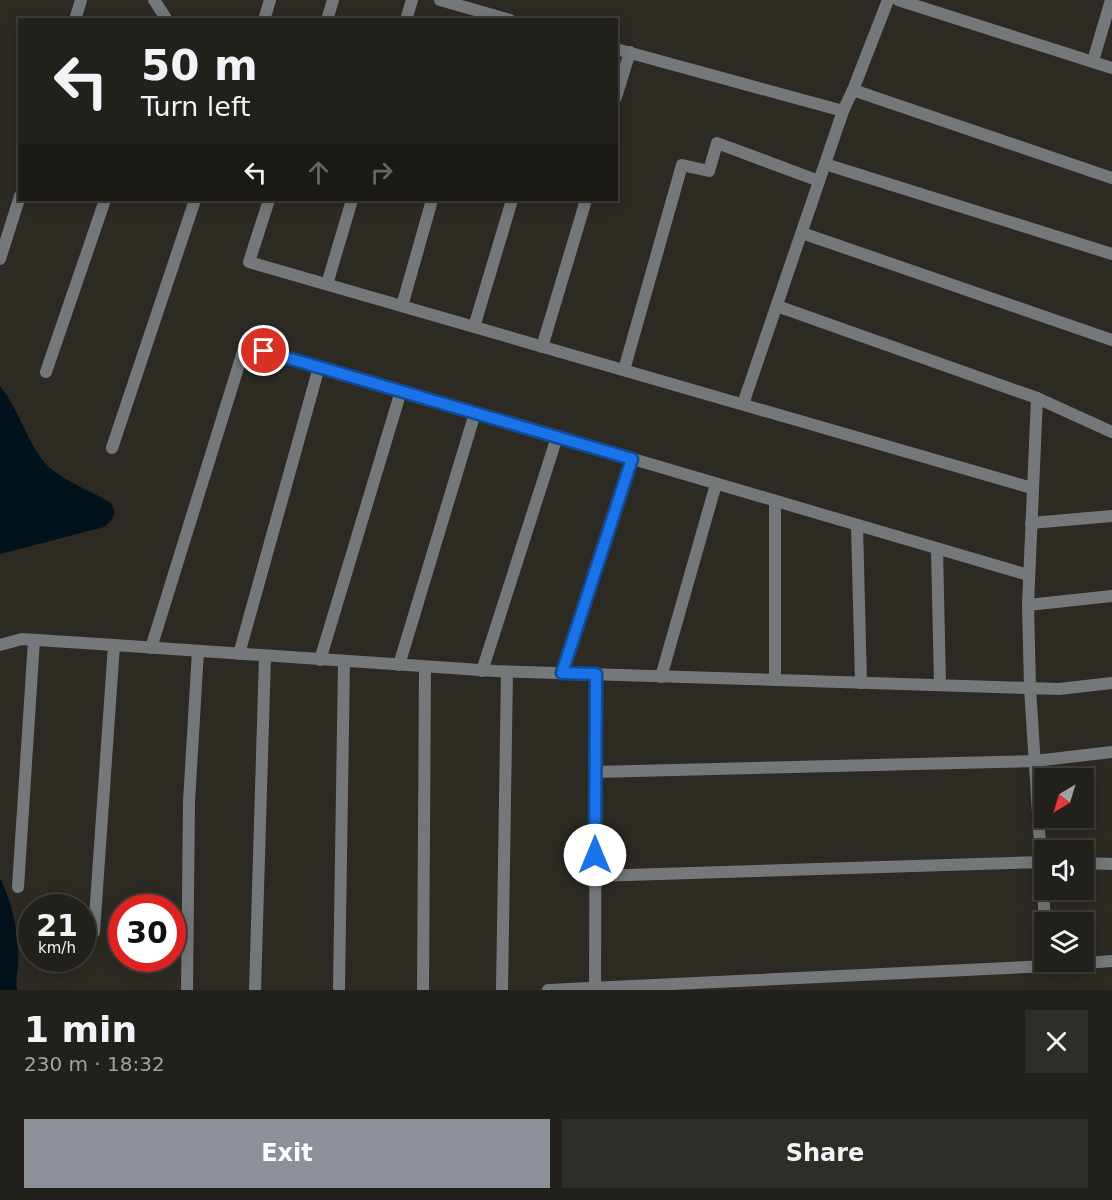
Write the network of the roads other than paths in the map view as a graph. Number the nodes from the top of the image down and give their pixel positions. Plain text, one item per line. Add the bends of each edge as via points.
1 (81, 0) edge
2 (154, 0) edge
3 (270, 0) edge
4 (333, 0) edge
5 (412, 0) edge
6 (440, 0) edge
7 (888, 0) edge
8 (898, 0) edge
9 (1111, 0) edge
10 (485, 16) edge
11 (76, 18) edge
12 (166, 18) edge
13 (265, 18) edge
14 (328, 18) edge
15 (407, 18) edge
16 (618, 49) edge
17 (630, 52) junction
18 (1093, 62) junction
19 (1112, 68) edge
20 (853, 90) junction
21 (618, 91) edge
22 (843, 111) junction
23 (825, 164) junction
24 (1112, 178) edge
25 (819, 181) junction
26 (18, 201) edge
27 (105, 201) edge
28 (195, 201) edge
29 (269, 201) edge
30 (352, 201) edge
31 (432, 201) edge
32 (512, 201) edge
33 (586, 201) edge
34 (802, 233) junction
35 (1112, 254) edge
36 (0, 259) edge
37 (327, 284) junction
38 (402, 306) junction
39 (777, 306) junction
40 (474, 327) junction
41 (1112, 339) edge
42 (542, 347) junction
43 (319, 367) junction
44 (624, 370) junction
45 (46, 372) dead end
46 (401, 391) junction
47 (1037, 398) junction
48 (743, 404) junction
49 (475, 413) junction
50 (1112, 432) edge
51 (557, 437) junction
52 (112, 448) dead end
53 (632, 459) junction
54 (716, 484) junction
55 (1032, 488) junction
56 (775, 501) junction
57 (1112, 516) edge
58 (1030, 524) junction
59 (857, 525) junction
60 (937, 549) junction
61 (1028, 575) junction
62 (1112, 596) edge
63 (1028, 605) junction
64 (34, 640) junction
65 (0, 645) edge
66 (114, 645) junction
67 (151, 648) junction
68 (198, 651) junction
69 (239, 654) junction
70 (265, 656) junction
71 (320, 660) junction
72 (345, 661) junction
73 (399, 665) junction
74 (425, 667) junction
75 (482, 670) junction
76 (507, 672) junction
77 (562, 673) junction
78 (596, 674) junction
79 (661, 676) junction
80 (775, 680) junction
81 (861, 683) junction
82 (1112, 683) edge
83 (940, 685) junction
84 (1030, 688) junction
85 (1112, 752) edge
86 (1035, 761) junction
87 (595, 772) junction
88 (1041, 840) edge
89 (1034, 862) edge
90 (1094, 863) edge
91 (1112, 864) edge
92 (594, 876) junction
93 (18, 887) dead end
94 (96, 903) edge
95 (1112, 961) edge
96 (1094, 962) edge
97 (1034, 965) edge
98 (339, 988) dead end
99 (595, 989) edge
100 (187, 990) edge
101 (255, 990) edge
102 (423, 990) edge
103 (502, 990) edge
104 (548, 990) edge

1 - 11 street
2 - 12 street
3 - 13 street
4 - 14 street
5 - 15 street
6 - 10 street
7 - 20 street
8 - 18 street
9 - 18 street
16 - 17 street
17 - 21 street
17 - 22 street
18 - 19 street
20 - 22 street
20 - 24 street
22 - 23 street
23 - 25 street
23 - 35 street
25 - 34 street
25 - 44 street via 717,143 709,171 682,165
26 - 36 street
27 - 45 street
28 - 52 street
29 - 37 street via 249,262
30 - 37 street
31 - 38 street
32 - 40 street
33 - 42 street
34 - 39 street
34 - 41 street
37 - 38 street
38 - 40 street
39 - 47 street
39 - 48 street
40 - 42 street
42 - 44 street
43 - 46 street
43 - 67 street via 245,345
43 - 69 street
44 - 48 street
46 - 49 street
46 - 71 street
47 - 50 street
47 - 55 street
48 - 55 street
49 - 51 street
49 - 73 street
51 - 53 street
51 - 75 street
53 - 54 street
53 - 77 street
54 - 56 street
54 - 79 street
55 - 58 street
56 - 59 street
56 - 80 street
57 - 58 street
58 - 61 street
59 - 60 street
59 - 81 street
60 - 61 street
60 - 83 street
61 - 63 street
62 - 63 street
63 - 84 street
64 - 65 street
64 - 66 street
64 - 93 street
66 - 67 street
66 - 94 street
67 - 68 street
68 - 69 street
68 - 100 street via 189,802
69 - 70 street
70 - 71 street
70 - 101 street
71 - 72 street
72 - 73 street
72 - 98 street
73 - 74 street
74 - 75 street
74 - 102 street
75 - 76 street
76 - 77 street
76 - 103 street
77 - 78 street
78 - 79 street
78 - 87 street
79 - 80 street
80 - 81 street
81 - 83 street
82 - 84 street
83 - 84 street
84 - 86 street
85 - 86 street
86 - 87 street
86 - 88 street
87 - 92 street
89 - 92 street
90 - 91 street
92 - 99 street
95 - 96 street
97 - 99 street
99 - 104 street

